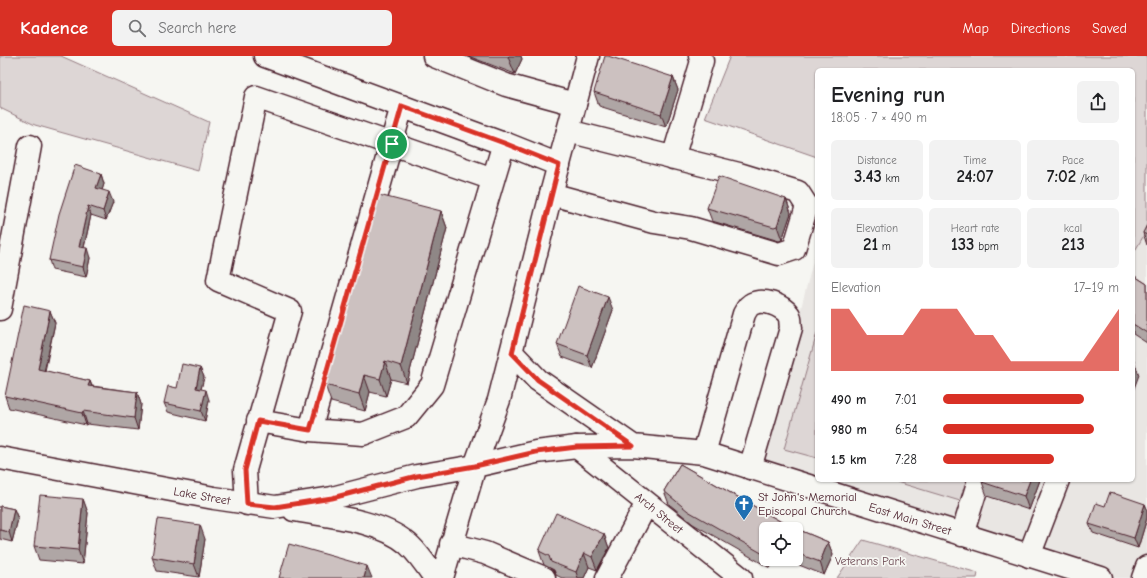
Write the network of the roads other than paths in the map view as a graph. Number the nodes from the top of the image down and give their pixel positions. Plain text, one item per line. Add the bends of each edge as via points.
1 (265, 56) edge
2 (434, 56) edge
3 (588, 56) edge
4 (700, 56) edge
5 (575, 104) junction
6 (402, 106) junction
7 (568, 131) junction
8 (392, 144) junction
9 (504, 144) junction
10 (30, 146) dead end
11 (673, 158) junction
12 (559, 165) junction
13 (493, 179) junction
14 (551, 194) junction
15 (0, 309) edge
16 (512, 353) junction
17 (258, 421) junction
18 (310, 430) junction
19 (633, 446) junction
20 (577, 447) junction
21 (704, 453) junction
22 (0, 458) edge
23 (475, 466) junction
24 (750, 468) junction
25 (978, 482) edge
26 (1057, 482) edge
27 (247, 504) junction
28 (647, 504) junction
29 (275, 507) junction
30 (962, 535) junction
31 (451, 544) junction
32 (1029, 556) junction
33 (1147, 566) edge
34 (435, 578) edge
35 (442, 578) edge
36 (544, 578) edge
37 (607, 578) edge
38 (741, 578) edge
39 (1101, 578) edge
40 (1143, 578) edge

1 - 6 main road
2 - 5 main road via 506,85
3 - 5 main road
4 - 11 main road via 702,61
5 - 7 main road
6 - 8 main road
6 - 9 main road
7 - 11 main road
7 - 12 main road
8 - 13 main road
8 - 17 main road via 256,97 218,280 290,311
8 - 18 main road
9 - 12 main road
9 - 13 main road
10 - 15 main road
11 - 14 main road via 798,192 807,206 794,249 779,254 691,228 654,222
12 - 14 main road
13 - 18 main road via 432,385 406,417 363,434
14 - 16 main road
16 - 19 main road via 538,380
16 - 23 main road via 499,400
17 - 18 main road
17 - 27 main road via 245,470
19 - 20 main road, East Main Street
19 - 21 main road, East Main Street
20 - 23 main road, East Main Street via 536,452
20 - 28 main road, Arch Street
21 - 24 main road, East Main Street
21 - 24 main road via 744,314 750,304 772,303 790,317 791,328
22 - 27 main road, Lake Street
23 - 29 main road, Lake Street via 417,476 332,498
23 - 31 main road
24 - 30 main road, East Main Street
25 - 30 main road
26 - 32 main road
27 - 29 main road, Lake Street
28 - 37 main road
28 - 38 main road, Arch Street
29 - 34 main road via 346,519 394,534 408,544
30 - 32 main road, East Main Street
31 - 35 main road
31 - 36 main road via 485,553
32 - 39 main road, East Main Street
33 - 40 main road

